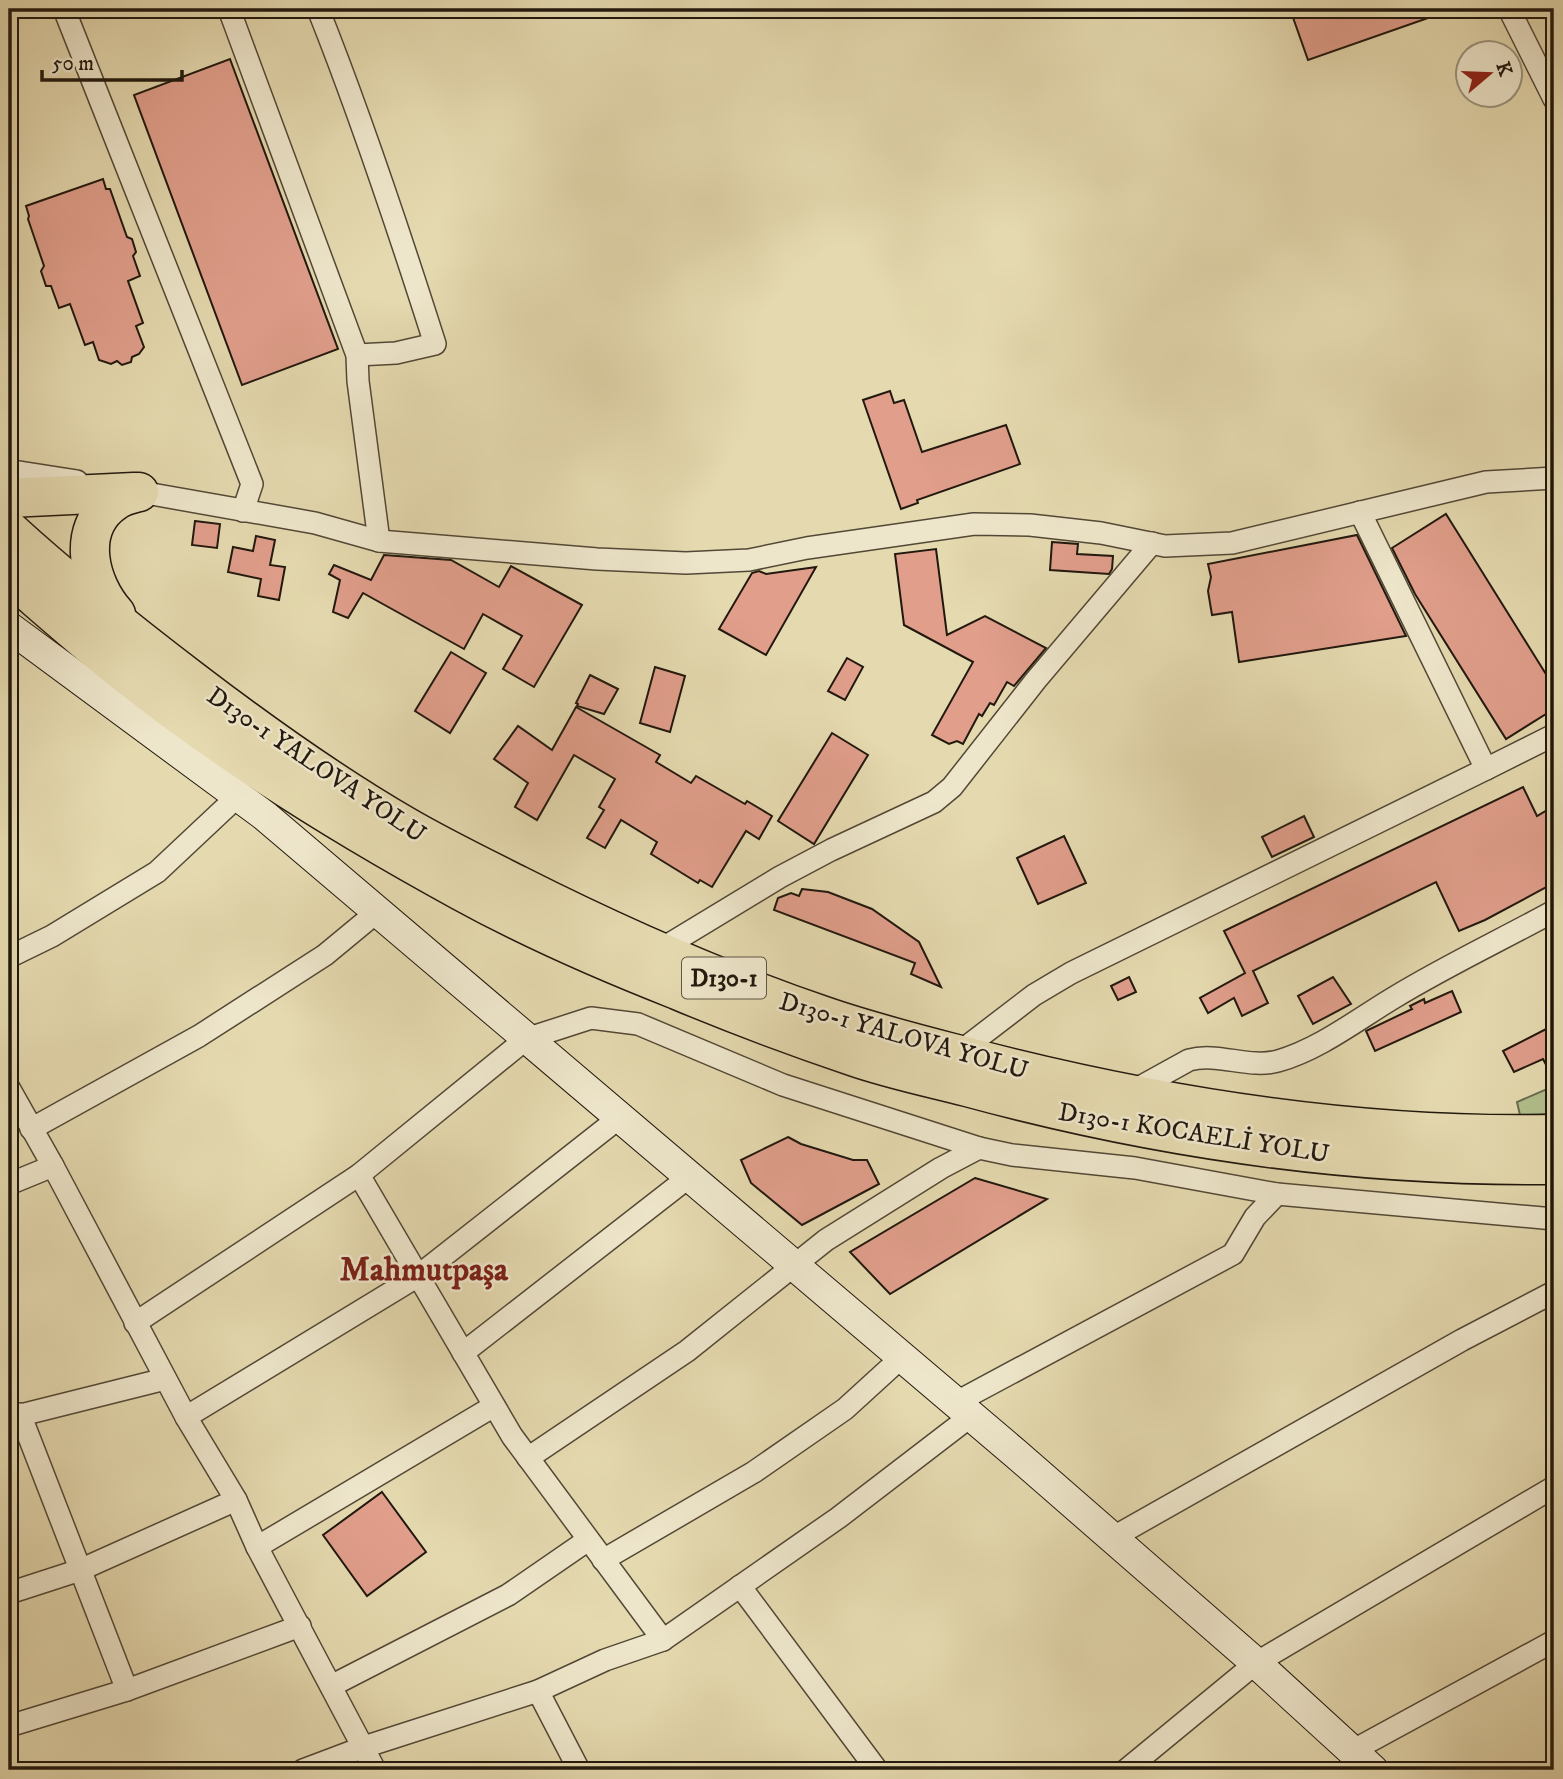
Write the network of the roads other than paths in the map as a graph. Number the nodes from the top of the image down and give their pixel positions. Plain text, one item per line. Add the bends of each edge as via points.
1 (64, 9) edge
2 (229, 9) edge
3 (318, 9) edge
4 (1509, 9) edge
5 (1554, 99) edge
6 (357, 355) junction
7 (1554, 478) edge
8 (11, 484) edge
9 (139, 492) junction
10 (243, 511) junction
11 (1360, 512) junction
12 (9, 530) edge
13 (379, 541) junction
14 (1152, 543) junction
15 (9, 575) edge
16 (9, 627) edge
17 (141, 642) junction
18 (1554, 735) edge
19 (1486, 769) junction
20 (238, 796) junction
21 (1554, 911) edge
22 (377, 912) junction
23 (658, 951) junction
24 (9, 957) edge
25 (526, 1039) junction
26 (957, 1054) junction
27 (9, 1088) edge
28 (1127, 1094) junction
29 (619, 1118) junction
30 (30, 1129) junction
31 (1554, 1134) edge
32 (979, 1148) junction
33 (53, 1166) junction
34 (1554, 1166) edge
35 (359, 1175) junction
36 (689, 1177) junction
37 (9, 1184) edge
38 (1277, 1194) junction
39 (1554, 1219) edge
40 (794, 1267) junction
41 (418, 1276) junction
42 (1554, 1292) edge
43 (135, 1323) junction
44 (463, 1353) junction
45 (902, 1357) junction
46 (165, 1379) junction
47 (494, 1406) junction
48 (963, 1409) junction
49 (14, 1416) edge
50 (186, 1417) junction
51 (528, 1458) junction
52 (1554, 1487) edge
53 (236, 1500) junction
54 (1112, 1538) junction
55 (589, 1540) junction
56 (257, 1547) junction
57 (603, 1560) junction
58 (80, 1570) junction
59 (740, 1586) junction
60 (9, 1593) edge
61 (300, 1626) junction
62 (663, 1640) junction
63 (1554, 1641) edge
64 (1256, 1663) junction
65 (331, 1686) junction
66 (127, 1690) junction
67 (538, 1691) junction
68 (9, 1726) edge
69 (364, 1747) junction
70 (1362, 1761) edge
71 (870, 1768) edge
72 (303, 1770) edge
73 (375, 1770) edge
74 (579, 1770) edge
75 (1126, 1770) edge

1 - 10 street via 252,484
2 - 6 street
3 - 6 street via 348,83 435,344
4 - 5 street
6 - 13 street
7 - 11 street via 1486,482
8 - 9 highway
9 - 10 street
9 - 17 highway via 112,503 94,527 88,545 107,605
10 - 13 street via 315,523
11 - 14 street via 1232,543
11 - 19 street
12 - 17 highway, D130-1 YALOVA YOLU / D130-1
13 - 14 street via 686,563 749,560 974,524 1101,533
14 - 23 street via 952,787 934,802 780,877
15 - 34 highway, D130-1 KOCAELİ YOLU / D130-1 via 140,685 368,838 518,921 724,1010 855,1057 1022,1102 1181,1135 1360,1159
16 - 20 main road
17 - 23 highway, D130-1 YALOVA YOLU / D130-1 via 293,754 389,816 575,914
18 - 19 street
19 - 26 street via 1071,973
20 - 22 main road
20 - 24 street via 157,872
21 - 28 street via 1307,1049 1260,1063 1199,1057
22 - 25 main road
22 - 30 street via 324,955 198,1036
23 - 26 highway, D130-1 YALOVA YOLU / D130-1 via 822,1015
25 - 29 main road
25 - 32 street via 591,1018 638,1024 783,1085
25 - 35 street
26 - 28 highway, D130-1 YALOVA YOLU / D130-1
27 - 30 street
28 - 31 highway, D130-1 YALOVA YOLU / D130-1 via 1337,1124
29 - 36 main road
29 - 41 street
30 - 33 street
32 - 38 street via 1135,1168
32 - 40 street via 826,1240
33 - 37 street
33 - 43 street
35 - 41 street
35 - 43 street
36 - 40 main road
36 - 44 street
38 - 39 street
38 - 48 street via 1255,1217 1233,1254
40 - 45 main road
40 - 51 street via 687,1351
41 - 44 street
41 - 50 street
42 - 54 street
43 - 46 street
44 - 47 street
45 - 48 main road
45 - 57 street via 845,1409 754,1472
46 - 49 street
46 - 50 street
47 - 51 street
47 - 56 street
48 - 54 main road
48 - 59 street via 838,1518
49 - 58 street
50 - 53 street
51 - 55 street
52 - 64 street
53 - 56 street
53 - 58 street
54 - 64 main road
55 - 57 street
55 - 65 street via 508,1595
56 - 61 street
57 - 62 street
58 - 60 street
58 - 66 street
59 - 62 street
59 - 71 street
61 - 65 street
61 - 66 street
62 - 67 street
63 - 70 street
64 - 70 main road
64 - 75 street
65 - 69 street
66 - 68 street
67 - 69 street
67 - 74 street
69 - 72 street
69 - 73 street

